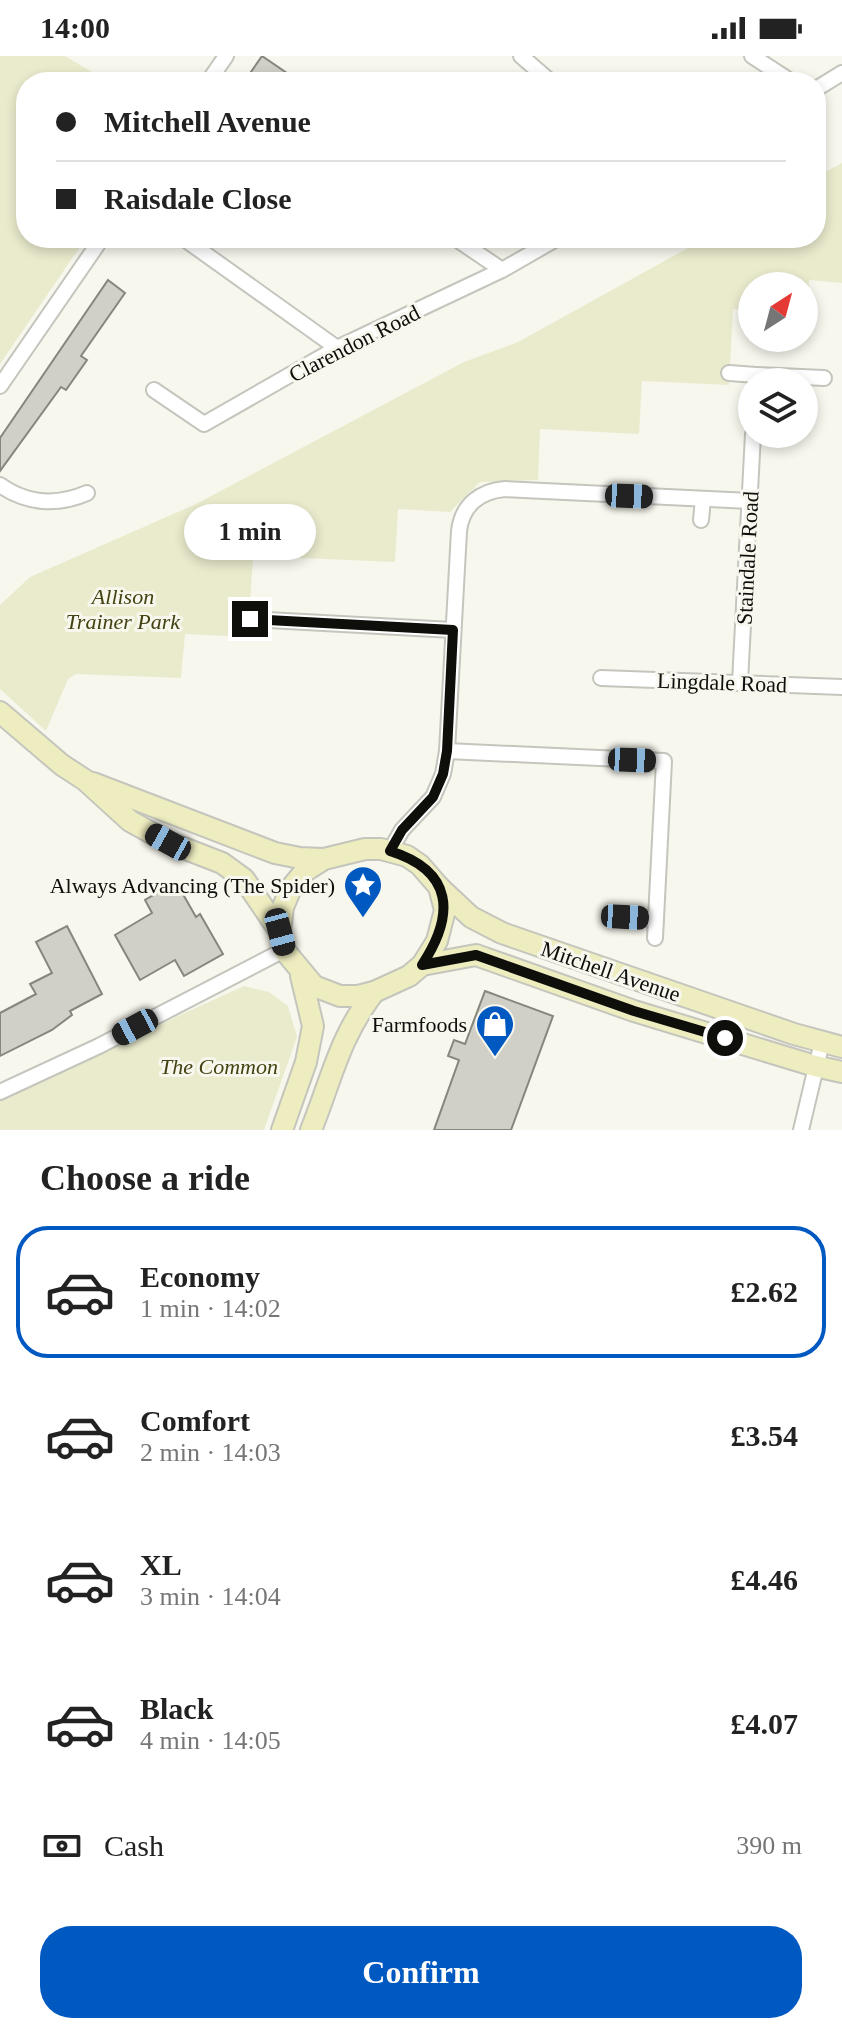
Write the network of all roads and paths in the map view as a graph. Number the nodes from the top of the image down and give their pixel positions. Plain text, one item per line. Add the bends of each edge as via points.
1 (521, 56) edge
2 (752, 56) edge
3 (539, 72) edge
4 (777, 72) edge
5 (95, 248) edge
6 (197, 248) edge
7 (470, 248) edge
8 (540, 248) edge
9 (502, 270) junction
10 (337, 348) junction
11 (729, 373) dead end
12 (738, 375) edge
13 (818, 378) edge
14 (824, 378) dead end
15 (0, 386) edge
16 (154, 390) dead end
17 (752, 448) edge
18 (0, 485) edge
19 (87, 493) dead end
20 (710, 499) junction
21 (750, 501) junction
22 (701, 520) dead end
23 (250, 619) dead end
24 (453, 630) junction
25 (601, 678) dead end
26 (740, 682) junction
27 (842, 687) edge
28 (0, 712) edge
29 (447, 751) junction
30 (85, 780) junction
31 (390, 851) junction
32 (324, 859) junction
33 (439, 887) junction
34 (625, 917) dead end
35 (656, 919) junction
36 (655, 938) dead end
37 (282, 941) junction
38 (422, 965) junction
39 (300, 972) junction
40 (374, 992) junction
41 (832, 1044) edge
42 (815, 1066) junction
43 (842, 1072) edge
44 (0, 1092) edge
45 (282, 1130) edge
46 (311, 1130) edge
47 (801, 1130) edge

1 - 3 street
2 - 4 street
5 - 15 street
6 - 10 street
7 - 9 street
8 - 9 street, Clarendon Road
9 - 10 street, Clarendon Road
10 - 16 street, Clarendon Road via 204,424
11 - 12 street
13 - 14 street
17 - 21 street, Staindale Road
18 - 19 street via 32,501 56,502
20 - 21 street
20 - 22 street
20 - 24 street via 505,489 482,494 467,507 460,523
21 - 26 street, Staindale Road
23 - 24 street
24 - 29 street
25 - 26 street, Lingdale Road
26 - 27 street, Lingdale Road
28 - 30 street
29 - 31 street via 433,797
29 - 35 street via 664,761
30 - 32 street via 275,853
30 - 37 street, Mitchell Avenue via 130,821 222,863 244,879
31 - 32 street via 365,849
31 - 33 street, Mitchell Avenue via 420,865
32 - 37 street via 291,888 283,907
33 - 38 street via 445,910 442,927
33 - 41 street, Mitchell Avenue via 471,917 502,933
34 - 35 street
35 - 36 street
37 - 39 street, Mitchell Avenue
37 - 44 street via 99,1046
38 - 40 street, Mitchell Avenue
38 - 42 street, Mitchell Avenue via 476,955 634,1011
39 - 40 street, Mitchell Avenue via 314,986 340,996
39 - 45 street via 313,1026
40 - 46 street via 337,1055
41 - 42 street
42 - 43 street, Mitchell Avenue
42 - 47 street

